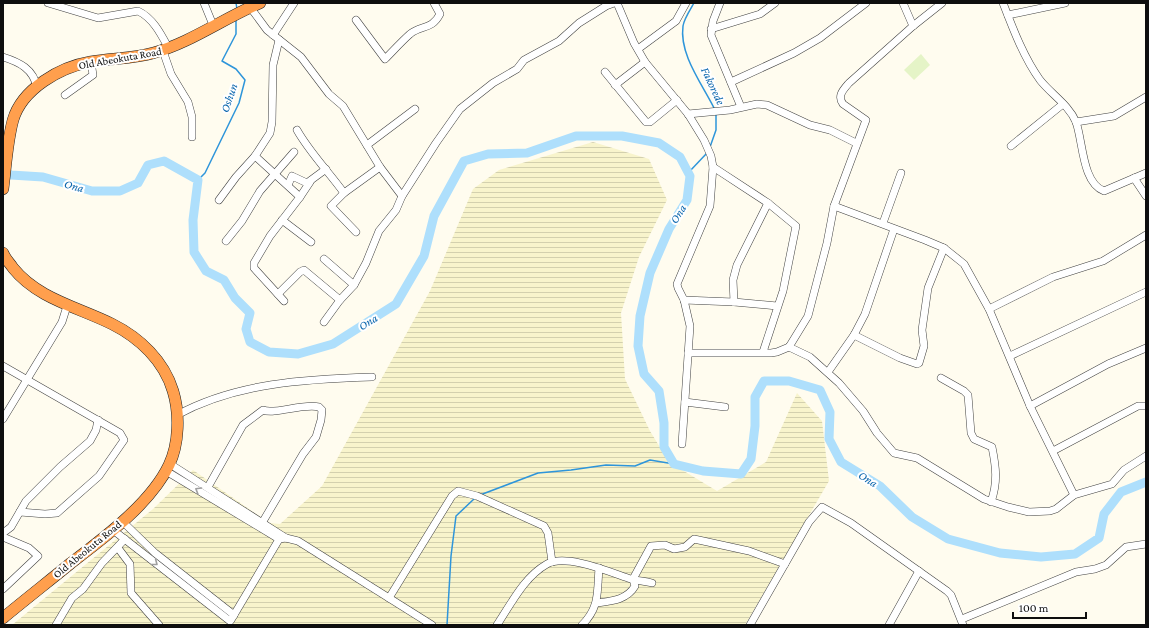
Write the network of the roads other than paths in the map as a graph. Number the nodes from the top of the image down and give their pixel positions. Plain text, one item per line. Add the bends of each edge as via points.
1 (48, 3) edge
2 (204, 3) edge
3 (294, 3) edge
4 (434, 3) edge
5 (616, 3) edge
6 (686, 3) edge
7 (720, 3) edge
8 (775, 3) edge
9 (866, 3) edge
10 (903, 3) edge
11 (942, 3) edge
12 (1003, 3) edge
13 (1065, 3) edge
14 (255, 5) edge
15 (1008, 15) junction
16 (356, 20) dead end
17 (213, 25) junction
18 (913, 26) junction
19 (711, 29) junction
20 (276, 38) junction
21 (638, 49) junction
22 (166, 50) junction
23 (3, 57) edge
24 (91, 62) junction
25 (645, 62) junction
26 (605, 72) dead end
27 (731, 82) junction
28 (615, 85) junction
29 (37, 88) junction
30 (65, 95) dead end
31 (1146, 97) edge
32 (677, 100) junction
33 (1063, 104) junction
34 (741, 107) junction
35 (415, 109) dead end
36 (688, 114) junction
37 (1076, 122) junction
38 (297, 130) dead end
39 (8, 135) edge
40 (192, 137) dead end
41 (856, 143) junction
42 (367, 145) junction
43 (1011, 146) dead end
44 (294, 152) dead end
45 (255, 156) junction
46 (380, 167) junction
47 (713, 167) junction
48 (326, 169) junction
49 (901, 172) dead end
50 (274, 173) junction
51 (1146, 173) edge
52 (1134, 178) junction
53 (310, 182) junction
54 (288, 185) junction
55 (3, 189) edge
56 (344, 193) junction
57 (402, 196) junction
58 (1146, 196) edge
59 (300, 197) junction
60 (219, 200) dead end
61 (768, 203) junction
62 (834, 206) junction
63 (282, 220) junction
64 (883, 224) junction
65 (894, 229) junction
66 (356, 232) dead end
67 (1146, 235) edge
68 (226, 241) dead end
69 (311, 242) dead end
70 (944, 248) junction
71 (3, 253) edge
72 (324, 259) dead end
73 (354, 284) junction
74 (1146, 292) edge
75 (278, 294) junction
76 (340, 300) junction
77 (684, 300) junction
78 (284, 301) dead end
79 (734, 302) junction
80 (67, 306) junction
81 (777, 306) junction
82 (989, 309) junction
83 (324, 322) dead end
84 (854, 335) junction
85 (790, 347) junction
86 (1146, 348) edge
87 (763, 352) junction
88 (688, 353) junction
89 (1010, 356) junction
90 (3, 366) edge
91 (828, 372) junction
92 (372, 376) dead end
93 (941, 378) dead end
94 (27, 380) junction
95 (685, 402) junction
96 (1030, 406) junction
97 (1146, 406) edge
98 (725, 407) dead end
99 (177, 415) junction
100 (3, 419) edge
101 (98, 420) junction
102 (682, 444) dead end
103 (1053, 451) junction
104 (1146, 456) edge
105 (168, 467) junction
106 (208, 488) junction
107 (1074, 496) junction
108 (991, 502) junction
109 (20, 512) junction
110 (122, 521) junction
111 (262, 523) junction
112 (113, 530) junction
113 (3, 533) edge
114 (3, 537) edge
115 (282, 537) junction
116 (125, 540) junction
117 (141, 540) junction
118 (1146, 544) edge
119 (134, 547) junction
120 (118, 548) junction
121 (150, 548) junction
122 (144, 554) junction
123 (552, 562) junction
124 (785, 564) junction
125 (599, 568) junction
126 (919, 571) junction
127 (633, 579) junction
128 (652, 582) dead end
129 (3, 589) edge
130 (389, 598) junction
131 (597, 603) junction
132 (3, 618) edge
133 (231, 620) edge
134 (962, 622) edge
135 (423, 623) edge
136 (56, 625) edge
137 (159, 625) edge
138 (432, 625) edge
139 (497, 625) edge
140 (582, 625) edge
141 (750, 625) edge
142 (889, 625) edge

1 - 22 street via 98,18 138,11 160,32
2 - 17 street
3 - 20 street
4 - 16 street via 440,14 432,25 411,33 385,59
5 - 21 street
5 - 57 street via 606,6 579,23 559,42 524,60 522,66 460,109
6 - 21 street via 676,21
7 - 19 street
8 - 19 street via 760,14
9 - 27 street via 820,38
10 - 18 street
11 - 18 street
12 - 15 street
13 - 15 street
14 - 17 highway, Old Abeokuta Road
14 - 20 street
15 - 33 street via 1041,81
17 - 22 highway, Old Abeokuta Road
18 - 41 street via 849,83 841,94 843,104 866,120
19 - 27 street
20 - 42 street via 301,57 329,94 343,106
20 - 45 street via 272,122 270,133
21 - 25 street
22 - 24 highway, Old Abeokuta Road via 135,57
22 - 40 street via 171,74 188,102 192,117
23 - 29 street via 21,64 36,80
24 - 29 highway, Old Abeokuta Road via 66,69
24 - 30 street via 93,75
25 - 28 street
25 - 32 street
26 - 28 street
27 - 34 street
28 - 32 street via 648,123
29 - 39 highway, Old Abeokuta Road via 19,109
31 - 37 street via 1114,116
32 - 36 street
33 - 37 street
33 - 43 street
34 - 36 street
34 - 41 street via 767,105
35 - 42 street
36 - 47 street via 709,150
37 - 52 street via 1086,167 1096,185 1104,190
38 - 48 street
39 - 55 highway, Old Abeokuta Road
41 - 62 street
42 - 46 street
44 - 50 street
45 - 50 street
45 - 60 street
46 - 56 street
46 - 57 street
47 - 61 street
47 - 77 street via 710,206 677,284
48 - 53 street
48 - 56 street
49 - 64 street
50 - 54 street
50 - 68 street
51 - 52 street
52 - 58 street
53 - 54 street via 304,182 294,176
53 - 59 street
54 - 59 street
56 - 66 street via 331,206
57 - 73 street via 396,210 379,231
59 - 63 street
61 - 79 street via 736,264 733,280
61 - 81 street via 792,220 797,229 783,291
62 - 64 street
62 - 85 street via 808,316
63 - 69 street
63 - 75 street via 254,263 254,268
64 - 65 street
65 - 70 street
65 - 84 street via 865,314
67 - 82 street via 1103,261 1053,277
70 - 82 street via 968,269
70 - 84 street via 928,288 922,330 924,346 920,363 900,358
71 - 80 highway, Old Abeokuta Road via 29,285
72 - 73 street
73 - 76 street
74 - 89 street
75 - 76 street via 304,270
75 - 78 street
76 - 83 street
77 - 79 street
77 - 88 street via 690,326
79 - 81 street
80 - 94 street via 62,322
80 - 99 highway, Old Abeokuta Road via 112,324 143,345 164,370 175,398
81 - 87 street
82 - 89 street
84 - 91 street
85 - 87 street via 777,352
85 - 91 street via 806,354
86 - 96 street via 1108,364
87 - 88 street
88 - 95 street
89 - 96 street
90 - 94 street
91 - 108 street via 854,400 894,453 917,458
92 - 99 street via 287,382 243,390 198,404
93 - 108 street via 968,395 971,433 974,439 992,448 997,475
94 - 100 street
94 - 101 street
95 - 98 street
95 - 102 street
96 - 103 street
97 - 103 street via 1138,406
99 - 105 highway, Old Abeokuta Road via 176,442
101 - 109 street via 90,441 39,487
101 - 109 street via 120,433 124,440 99,476 57,512
103 - 107 street
104 - 107 street via 1124,470 1112,484
105 - 106 street
105 - 110 highway, Old Abeokuta Road via 146,496
115 -> 105 street
106 - 111 street
106 - 111 street via 243,425 258,412 302,406 319,407 322,410 321,420 316,437
107 - 108 street via 1050,511 1020,511
109 - 113 street via 11,527
110 - 112 highway, Old Abeokuta Road
110 - 117 street
111 - 115 street
112 - 116 street
112 - 132 highway, Old Abeokuta Road
114 - 129 street via 29,548 38,556
115 - 130 street via 298,541
115 - 133 street
116 - 119 street
116 - 120 street
117 - 119 street
117 - 121 street
118 - 134 street via 1126,547 1106,565 1076,572
119 - 122 street
120 - 136 street via 72,598
120 - 137 street via 130,564 131,593
121 - 122 street
121 - 133 street
122 -> 133 street
123 - 125 street via 568,562
123 - 130 street via 548,533 544,526 477,496 458,491 444,508
123 - 139 street via 529,579
124 - 126 street via 809,522 822,507 851,523
124 - 127 street via 749,551 694,539 685,547 674,549 665,545 651,546
124 - 141 street
125 - 127 street
125 - 131 street
126 - 134 street via 951,595
126 - 142 street
127 - 128 street
127 - 131 street via 635,586 628,594 616,600
130 - 135 street
131 - 140 street
135 - 138 street

